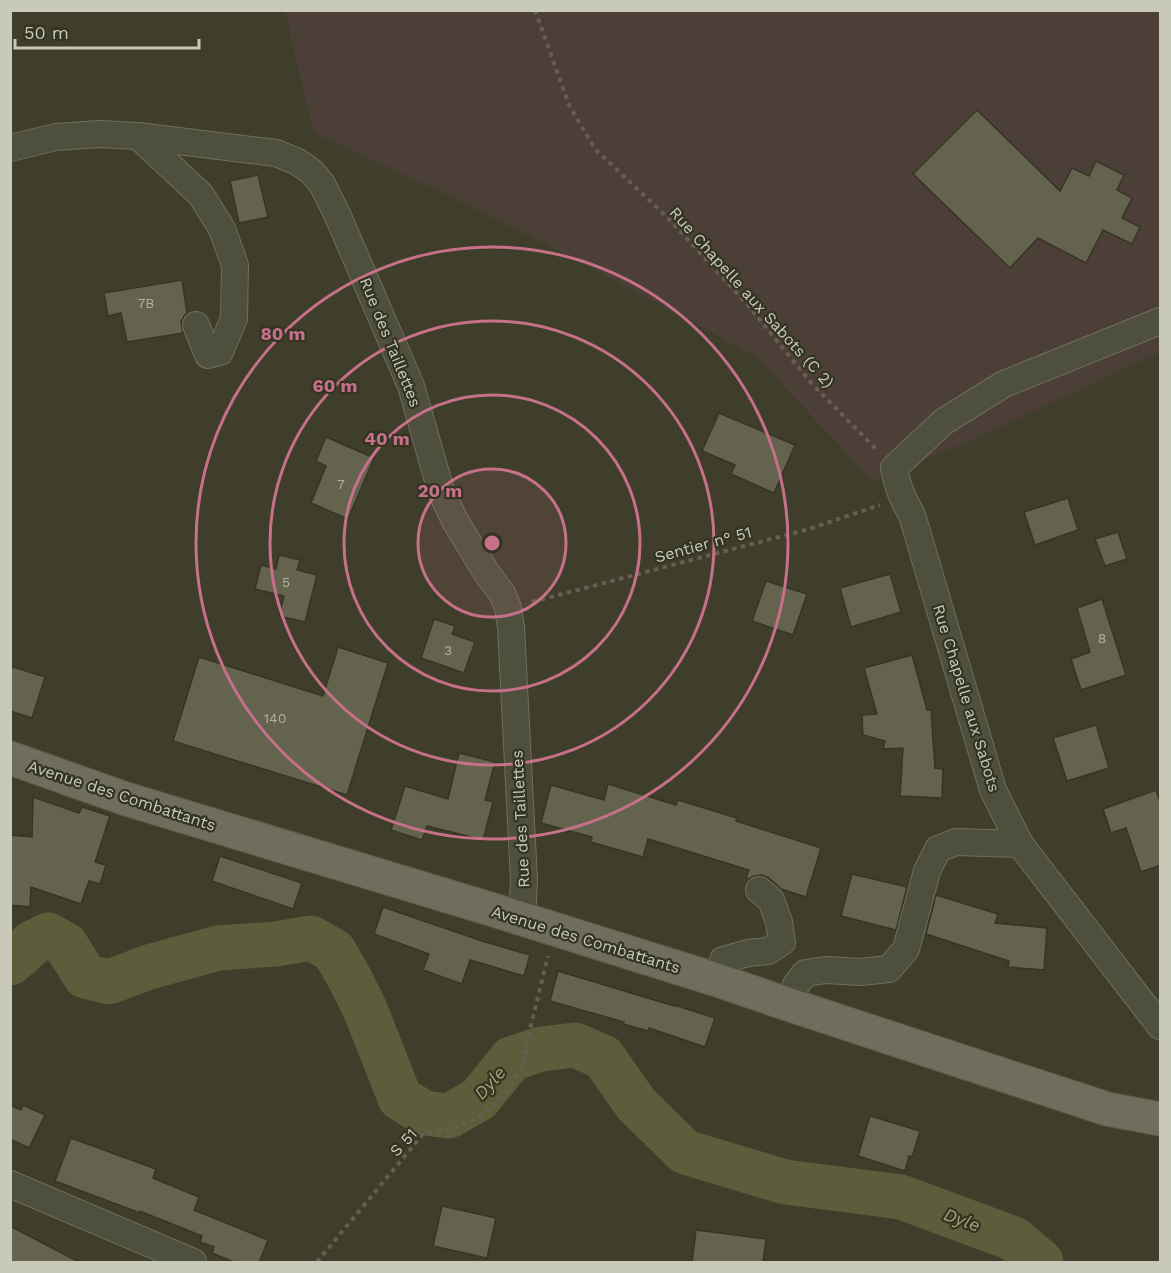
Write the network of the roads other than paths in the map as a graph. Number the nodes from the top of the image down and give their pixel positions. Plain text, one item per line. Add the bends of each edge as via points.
1 (138, 136) junction
2 (10, 148) edge
3 (1161, 321) edge
4 (196, 325) dead end
5 (10, 758) edge
6 (1020, 844) junction
7 (759, 890) dead end
8 (522, 920) junction
9 (717, 980) junction
10 (790, 1005) junction
11 (1161, 1026) edge
12 (1161, 1119) edge
13 (10, 1184) edge
14 (193, 1263) edge

1 - 2 street, Rue des Taillettes via 56,137
1 - 4 street via 201,195 222,229 235,265 234,318 220,352 208,355
1 - 8 street, Rue des Taillettes via 276,153 312,172 338,214 411,386 441,491 508,608 524,880
3 - 6 street, Rue Chapelle aux Sabots via 1004,384 944,422 894,468 902,498 912,515 993,790
5 - 8 main road, Avenue des Combattants via 126,799
6 - 10 street via 956,842 938,849 927,871 906,949 889,969 805,973 796,985
6 - 11 street, Rue Chapelle aux Sabots
7 - 9 street via 771,900 782,942 768,951 723,960
8 - 9 main road, Avenue des Combattants
9 - 10 main road, Avenue des Combattants
10 - 12 main road, Avenue des Combattants via 1107,1109
13 - 14 street

